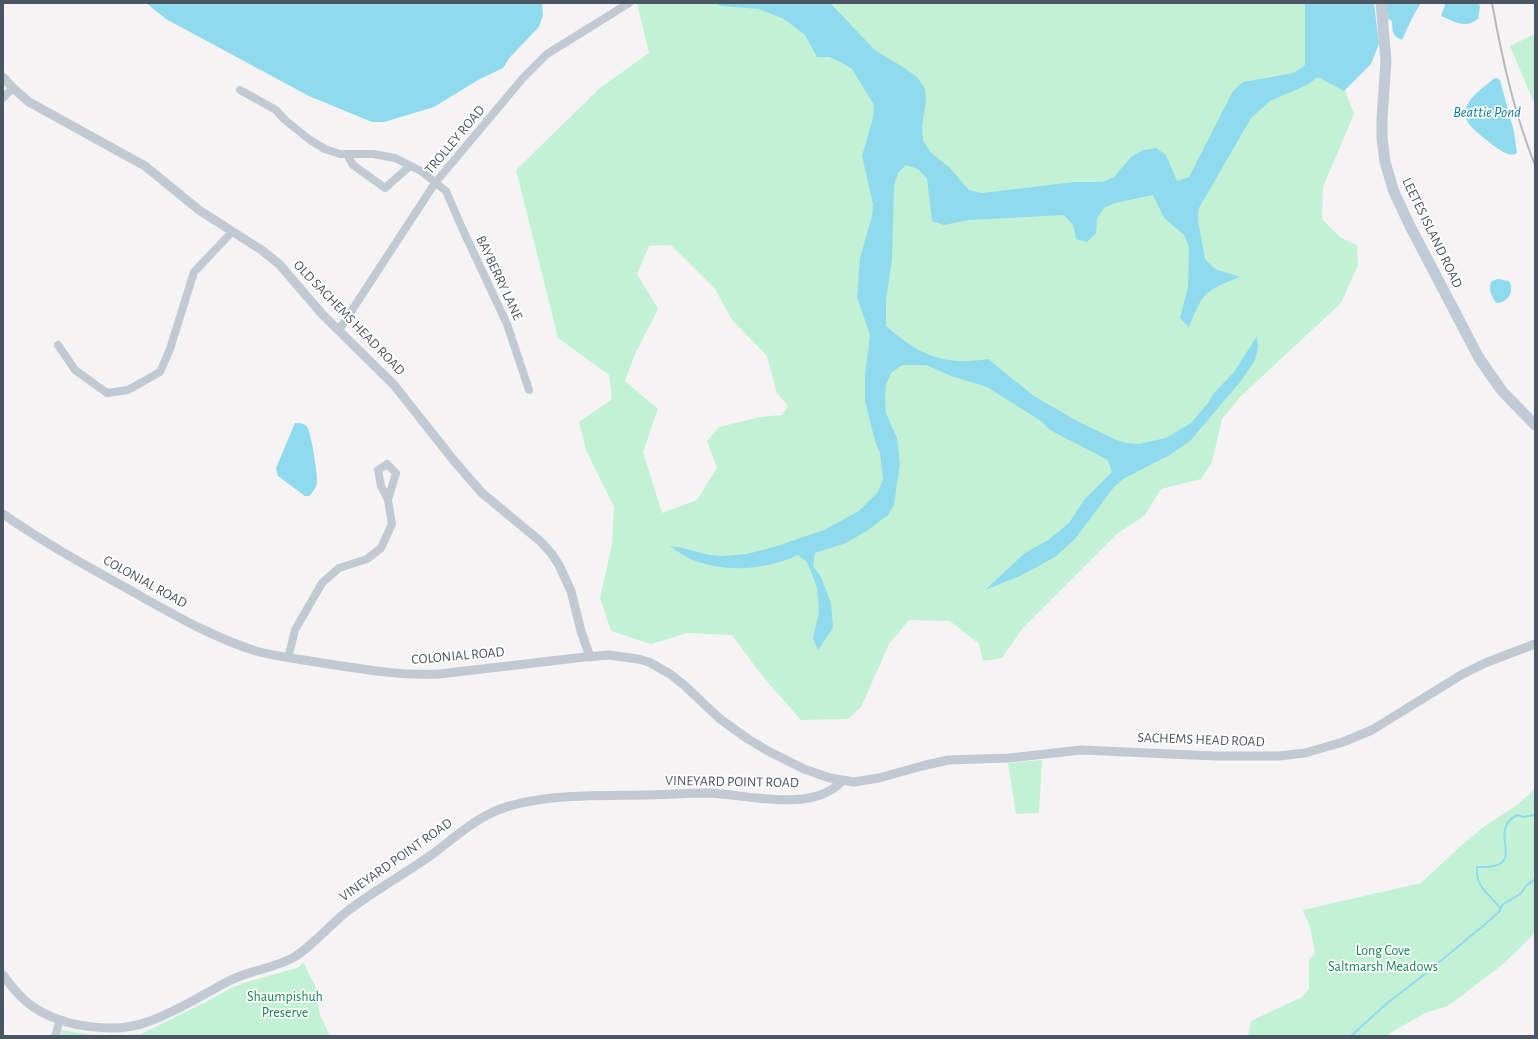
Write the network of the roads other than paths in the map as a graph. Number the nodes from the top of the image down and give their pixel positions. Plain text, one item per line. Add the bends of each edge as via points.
1 (629, 3) edge
2 (1380, 3) edge
3 (3, 77) edge
4 (14, 88) junction
5 (240, 90) dead end
6 (3, 98) edge
7 (349, 154) junction
8 (410, 166) junction
9 (435, 183) junction
10 (232, 232) junction
11 (339, 330) junction
12 (58, 346) dead end
13 (529, 390) dead end
14 (1535, 425) edge
15 (388, 500) dead end
16 (3, 514) edge
17 (1535, 644) edge
18 (590, 657) junction
19 (288, 658) junction
20 (842, 781) junction
21 (3, 975) edge
22 (60, 1020) junction
23 (55, 1036) edge

1 - 9 street, TROLLEY ROAD via 547,54 523,78
2 - 14 main road, LEETES ISLAND ROAD via 1386,61 1382,138 1385,162 1394,192 1479,358 1502,391
3 - 4 street, OLD SACHEMS HEAD ROAD
4 - 6 street
4 - 10 street, OLD SACHEMS HEAD ROAD via 39,108 145,166 199,210
5 - 7 street, BAYBERRY LANE via 276,110 317,145 332,152
7 - 8 street, BAYBERRY LANE via 388,156
7 - 8 street via 353,165 385,188
8 - 9 street, BAYBERRY LANE via 424,173
9 - 11 street, TROLLEY ROAD
9 - 13 street, BAYBERRY LANE via 446,191 507,324
10 - 11 street, OLD SACHEMS HEAD ROAD via 280,265
10 - 12 street via 194,272 170,349 160,372 128,390 107,393 75,370
11 - 18 street, OLD SACHEMS HEAD ROAD via 404,396 482,493 551,553 571,590
15 - 19 street via 392,524 381,548 367,559 339,568 322,583 295,630
16 - 19 street, COLONIAL ROAD via 66,554 207,631 257,651
17 - 20 street, SACHEMS HEAD ROAD via 1461,675 1372,730 1305,753 1280,756 1215,756 1081,750 1015,757 948,760 863,782
18 - 19 street, COLONIAL ROAD via 421,675
18 - 20 street, COLONIAL ROAD via 609,655 649,662 684,685 720,719 748,739 780,758
20 - 22 street, VINEYARD POINT ROAD via 831,791 804,798 768,799 696,793 555,798 506,806 474,823 355,906 294,957 233,979 146,1023 116,1028
21 - 22 street, VINEYARD POINT ROAD via 28,1003 40,1012
22 - 23 street

